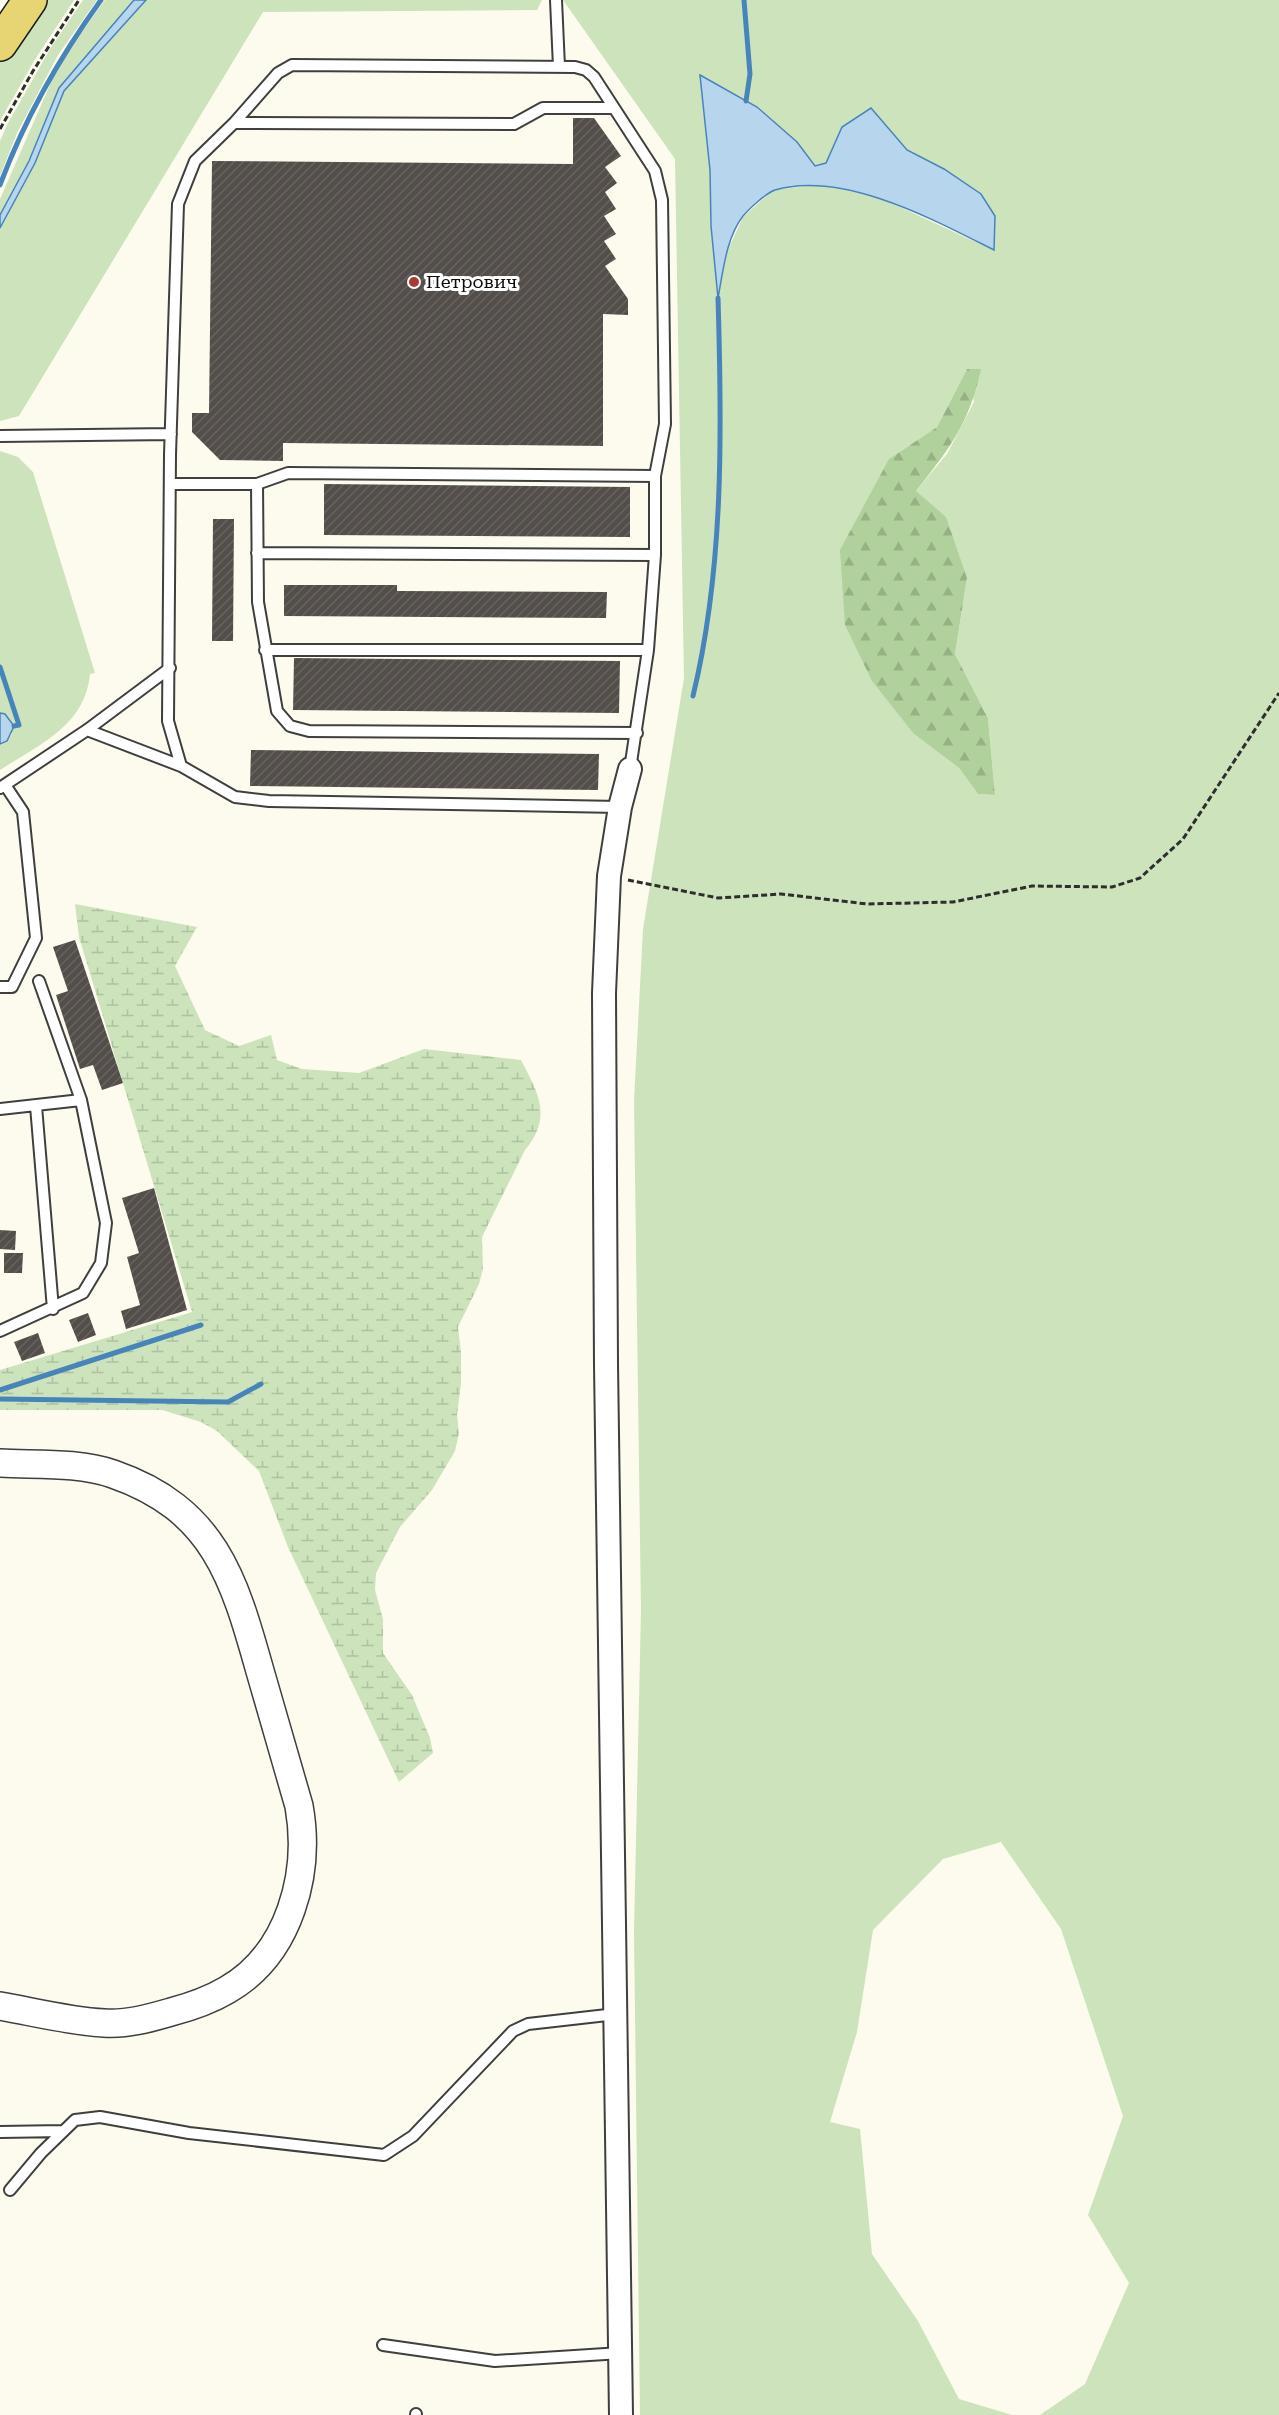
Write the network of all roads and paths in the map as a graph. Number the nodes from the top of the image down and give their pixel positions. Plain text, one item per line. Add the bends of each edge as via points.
1 (30, 0) edge
2 (79, 0) edge
3 (556, 0) edge
4 (0, 44) edge
5 (559, 67) junction
6 (614, 108) junction
7 (234, 123) junction
8 (0, 129) edge
9 (171, 434) junction
10 (0, 435) edge
11 (655, 476) junction
12 (170, 484) junction
13 (257, 484) junction
14 (257, 553) junction
15 (655, 555) junction
16 (265, 650) junction
17 (648, 650) junction
18 (170, 669) junction
19 (1279, 693) edge
20 (87, 730) junction
21 (637, 733) junction
22 (182, 766) junction
23 (630, 769) joint
24 (3, 787) edge
25 (620, 807) junction
26 (609, 876) junction
27 (39, 981) dead end
28 (0, 987) edge
29 (81, 1100) junction
30 (36, 1106) junction
31 (0, 1109) edge
32 (53, 1309) junction
33 (0, 1331) edge
34 (0, 1463) edge
35 (0, 2006) edge
36 (616, 2014) junction
37 (0, 2132) edge
38 (63, 2132) junction
39 (10, 2190) dead end
40 (383, 2345) dead end
41 (621, 2353) junction
42 (621, 2415) edge

1 - 4 main road
2 - 8 path
3 - 5 lane
5 - 6 lane via 586,70
5 - 7 lane via 292,65 278,73
6 - 7 lane via 543,108 514,124
6 - 11 lane via 655,171 662,200 665,424
7 - 9 lane via 195,161 178,204
9 - 10 lane
9 - 12 lane
11 - 13 lane via 288,473
11 - 15 lane
12 - 13 lane
12 - 18 lane
13 - 14 lane
14 - 15 lane
14 - 16 lane via 258,602
15 - 17 lane
16 - 17 lane
16 - 21 lane via 277,711 290,726 309,731
17 - 21 lane
18 - 20 lane
18 - 22 lane via 168,721
19 - 26 path via 1183,838 1140,878 1112,887 1032,886 953,902 867,904 781,894 718,898
20 - 22 lane
20 - 24 lane
21 - 23 lane
22 - 25 lane via 235,797 269,801
23 - 25 street
24 - 28 lane via 23,812 36,938 12,987
25 - 26 street
26 - 36 street via 604,993 606,1364
27 - 29 lane
29 - 30 lane
29 - 32 lane via 106,1223 101,1263 83,1293
30 - 31 lane
30 - 32 lane
32 - 33 lane
34 - 35 street via 111,1473 147,1488 177,1507 202,1531 221,1558 240,1601 299,1806 304,1836 303,1864 284,1928 258,1965 228,1990 145,2019 105,2023
36 - 38 lane via 528,2024 513,2031 412,2136 384,2155 189,2133 100,2117 75,2120
36 - 41 street
37 - 38 lane
38 - 39 lane
40 - 41 lane via 495,2361
41 - 42 street

